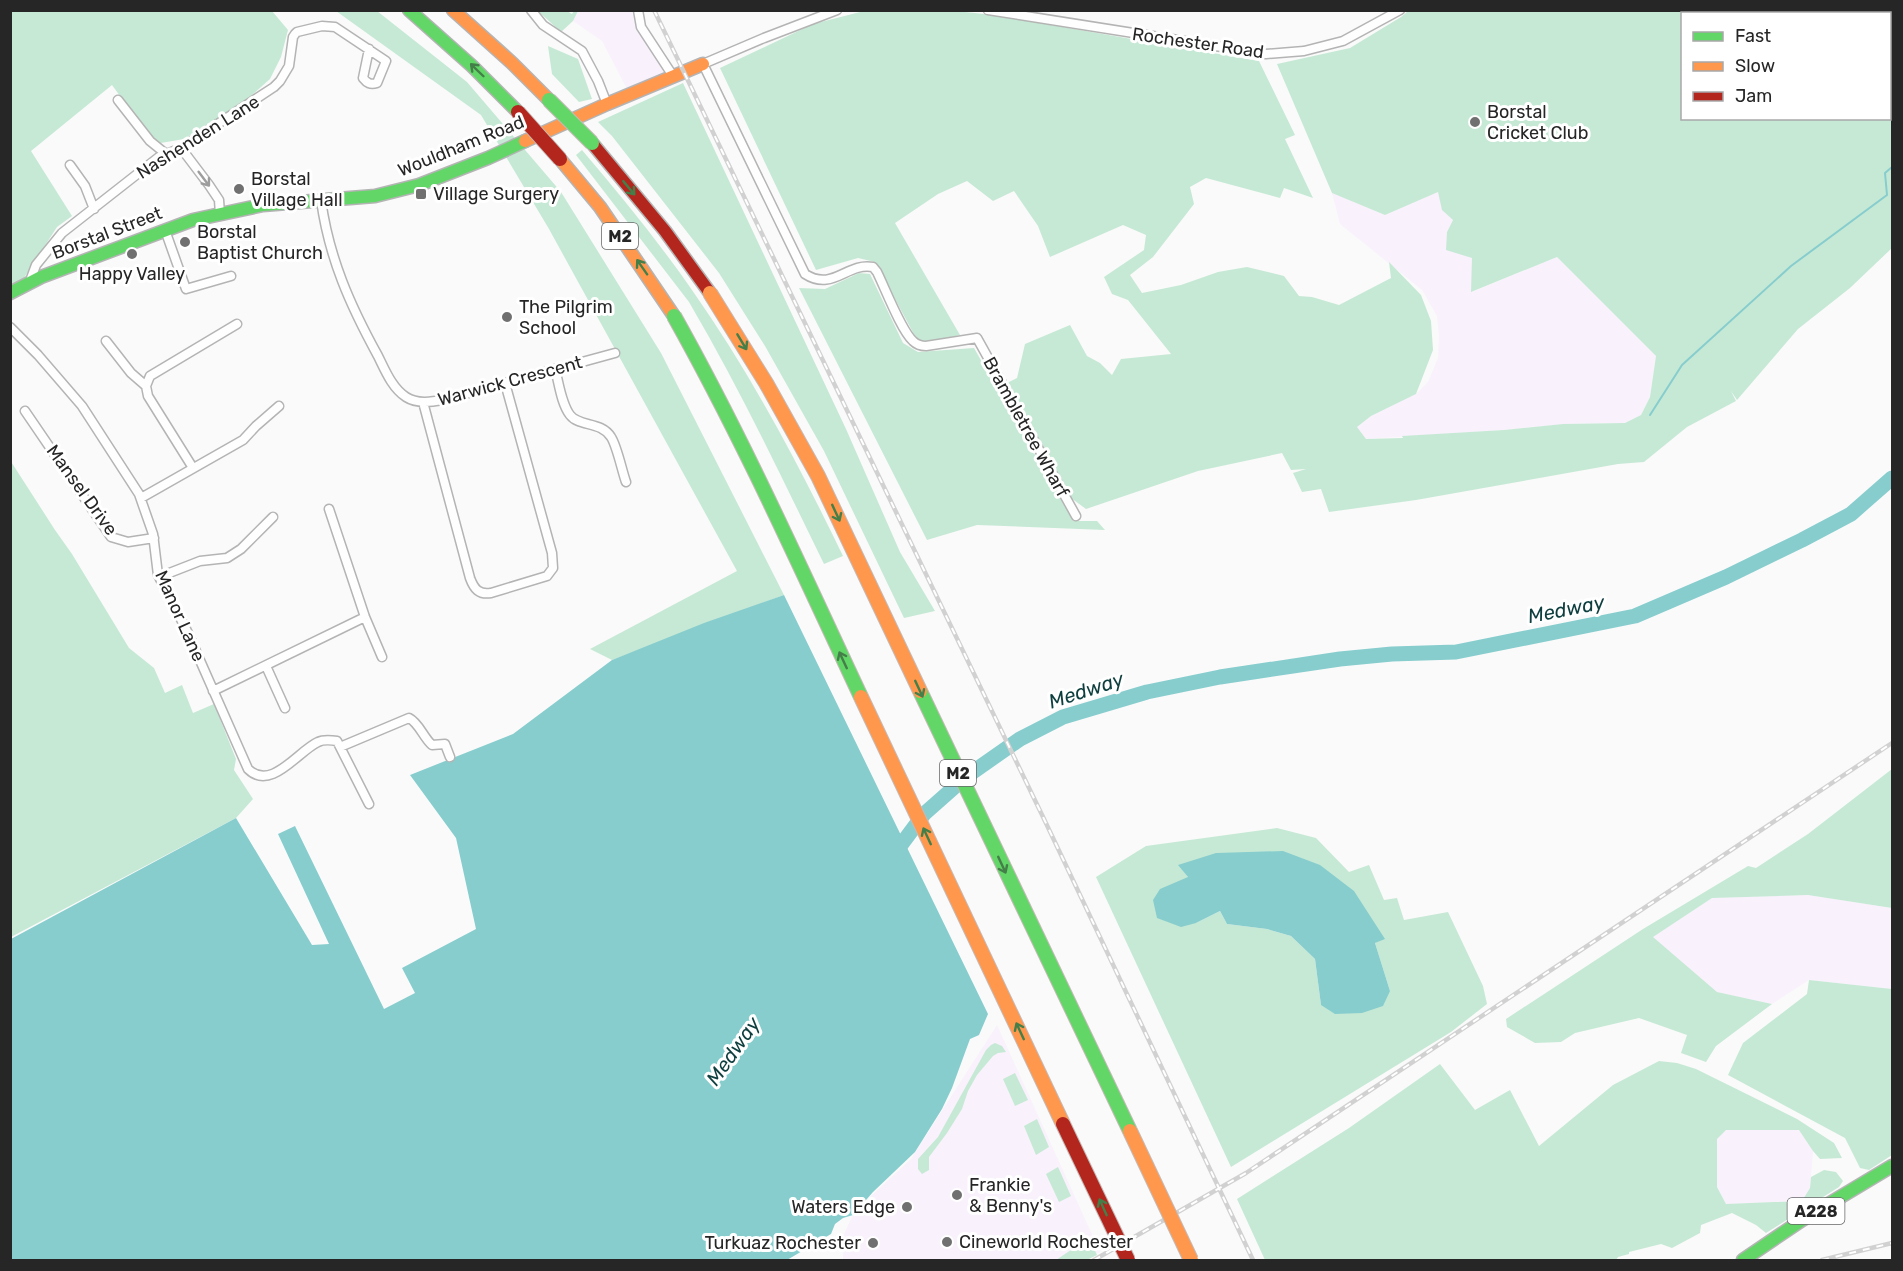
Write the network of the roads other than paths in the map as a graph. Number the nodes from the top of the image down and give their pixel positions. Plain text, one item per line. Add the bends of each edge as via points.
1 (409, 10) edge
2 (453, 10) edge
3 (531, 10) edge
4 (638, 10) edge
5 (837, 10) edge
6 (988, 10) edge
7 (1400, 10) edge
8 (369, 50) dead end
9 (703, 64) junction
10 (673, 76) junction
11 (118, 100) dead end
12 (607, 104) junction
13 (181, 148) junction
14 (166, 154) junction
15 (69, 165) dead end
16 (321, 200) junction
17 (94, 208) junction
18 (220, 214) junction
19 (165, 230) junction
20 (231, 276) dead end
21 (30, 281) junction
22 (10, 293) edge
23 (237, 324) dead end
24 (10, 327) edge
25 (106, 341) dead end
26 (615, 353) dead end
27 (555, 369) junction
28 (505, 383) junction
29 (146, 386) junction
30 (423, 402) junction
31 (279, 406) dead end
32 (25, 411) dead end
33 (193, 468) junction
34 (626, 482) dead end
35 (141, 498) junction
36 (328, 509) dead end
37 (1076, 516) dead end
38 (273, 517) dead end
39 (154, 538) junction
40 (159, 577) junction
41 (365, 617) junction
42 (382, 657) dead end
43 (266, 666) junction
44 (213, 691) junction
45 (285, 708) dead end
46 (340, 747) junction
47 (450, 757) dead end
48 (369, 804) dead end
49 (1893, 1166) edge
50 (1128, 1260) edge
51 (1191, 1260) edge
52 (1743, 1260) edge

50 -> 1 main road, M2, bridge via 776,517 674,316 600,207 560,159 472,66
2 -> 51 main road, M2, bridge via 592,143 665,231 733,327 782,408
3 - 12 street via 543,25 582,51
4 - 10 street via 641,27
5 - 9 street
6 - 7 street, Rochester Road via 1266,54 1305,51 1343,41
8 - 13 street, Nashenden Lane via 335,27 297,32 289,66 280,81
9 - 10 main road, Wouldham Road
9 - 37 street, Brambletree Wharf via 805,274 814,280 826,280 861,266 873,267 906,332 919,346 977,338
10 - 12 main road, Wouldham Road
11 - 14 street via 150,141
12 - 16 main road, Wouldham Road via 419,185 375,196
13 - 14 street, Nashenden Lane
13 -> 18 street via 219,200
14 - 17 street, Nashenden Lane
15 - 17 street via 85,186
16 - 18 main road, Wouldham Road via 263,205
16 - 30 street, Warwick Crescent via 334,262 364,330 392,382 407,398
17 - 21 street, Nashenden Lane via 62,233 36,265
18 - 19 main road, Borstal Street
19 - 20 street via 186,289
19 - 21 main road, Borstal Street
21 - 22 main road, Borstal Street
23 - 29 street via 150,376
24 - 35 street, Manor Lane via 82,406
25 - 29 street
26 - 27 street, Warwick Crescent
27 - 28 street, Warwick Crescent
27 - 34 street via 571,416 598,426 611,436
28 - 30 street, Warwick Crescent
28 - 30 street via 553,562 547,576 491,593 477,591 470,578
29 - 33 street via 148,396
31 - 33 street via 243,440
32 - 39 street, Mansel Drive via 111,537 128,542
33 - 35 street
35 - 39 street, Manor Lane
36 - 41 street
38 - 40 street via 227,558 200,561
39 - 40 street, Manor Lane
40 - 44 street, Manor Lane
41 - 42 street
41 - 43 street
43 - 44 street
43 - 45 street
44 - 46 street, Manor Lane via 253,774 264,777 274,773 325,740 337,741
46 - 47 street via 409,718 432,745 446,744
46 - 48 street
49 - 52 main road, A228

